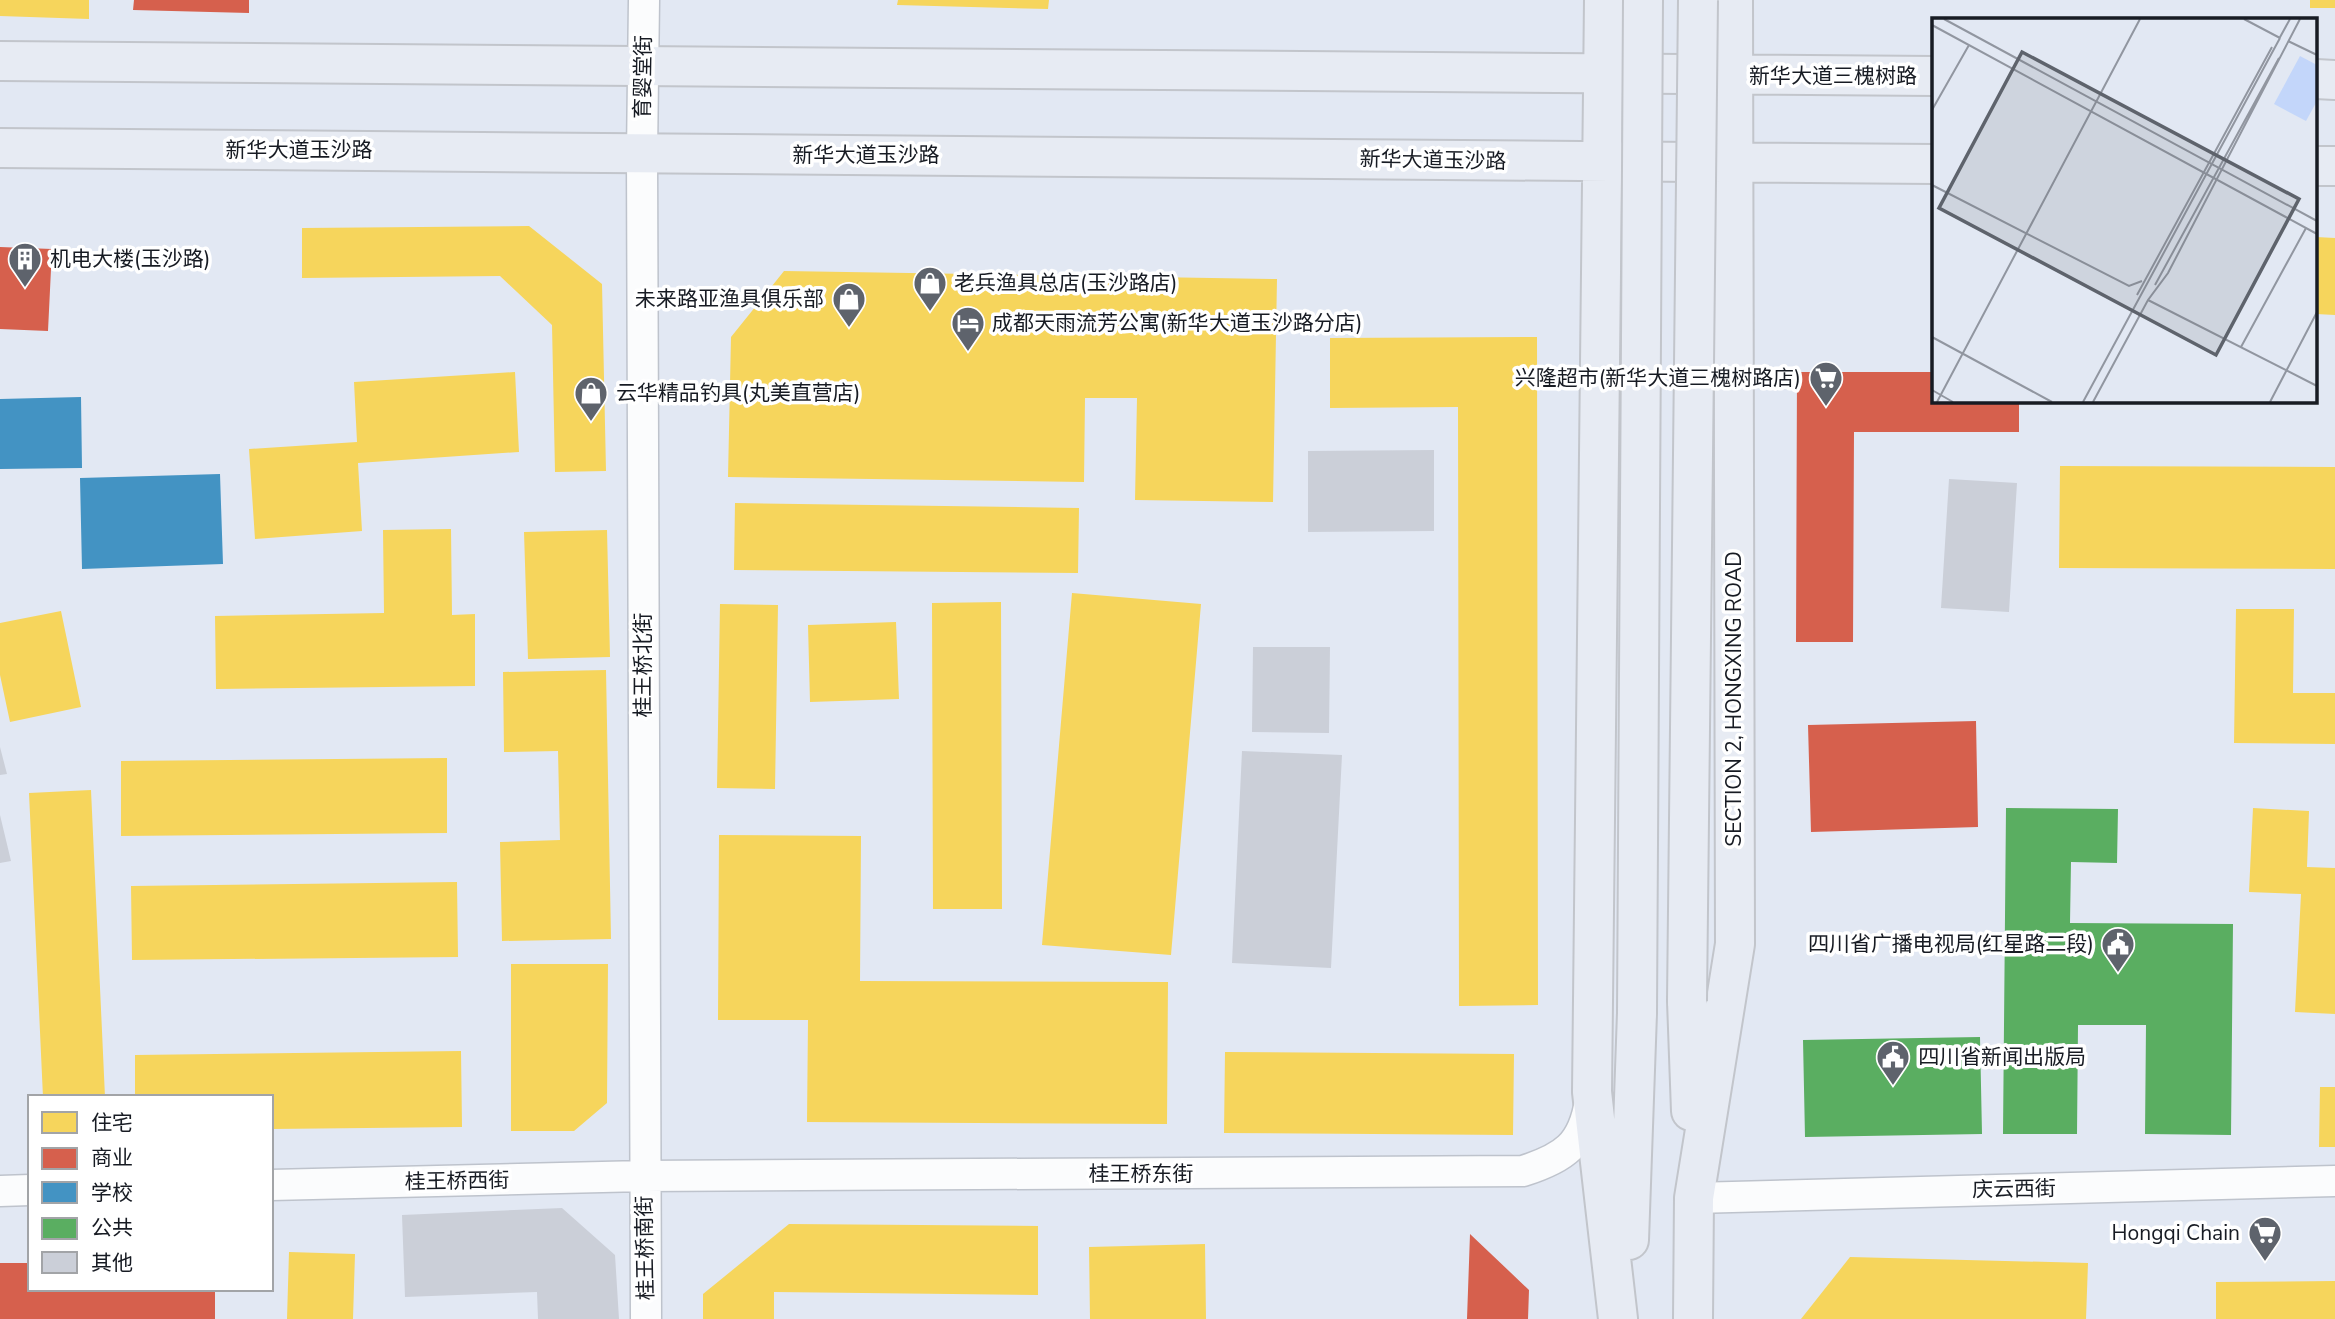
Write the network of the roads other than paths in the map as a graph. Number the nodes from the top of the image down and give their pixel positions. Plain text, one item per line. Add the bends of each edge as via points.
1 (644, 0) edge
2 (1604, 0) edge
3 (1643, 0) edge
4 (1698, 0) edge
5 (1733, 0) edge
6 (0, 61) edge
7 (643, 66) junction
8 (1603, 74) junction
9 (1732, 75) junction
10 (1932, 76) edge
11 (0, 148) edge
12 (642, 154) junction
13 (1603, 162) junction
14 (1733, 163) junction
15 (1932, 164) edge
16 (1592, 1092) junction
17 (644, 1176) junction
18 (2335, 1181) edge
19 (273, 1185) edge
20 (28, 1190) edge
21 (0, 1191) edge
22 (1694, 1198) junction
23 (646, 1319) edge
24 (1618, 1319) edge
25 (1629, 1319) edge
26 (1693, 1319) edge

1 - 7 street, 育婴堂街
2 - 8 main road
3 - 25 main road, bridge via 1637,1013
4 - 22 main road, bridge via 1687,1001
5 - 9 main road, SECTION 2, HONGXING ROAD
6 - 7 main road
7 - 8 main road
7 - 12 street, 育婴堂街
8 - 9 main road
8 - 13 main road
9 - 10 main road, 新华大道三槐树路
9 - 14 main road, SECTION 2, HONGXING ROAD
11 - 12 main road, 新华大道玉沙路
12 - 13 main road, 新华大道玉沙路
12 - 17 street, 桂王桥北街
13 - 14 main road, 新华大道玉沙路
13 - 16 main road
14 - 15 main road
14 - 22 main road, SECTION 2, HONGXING ROAD via 1735,944
16 - 17 street, 桂王桥东街 via 1587,1119 1568,1151 1523,1171
16 - 24 main road
17 - 19 street, 桂王桥西街
17 - 23 street, 桂王桥南街
18 - 22 street, 庆云西街
20 - 21 street
22 - 26 main road, SECTION 2, HONGXING ROAD

